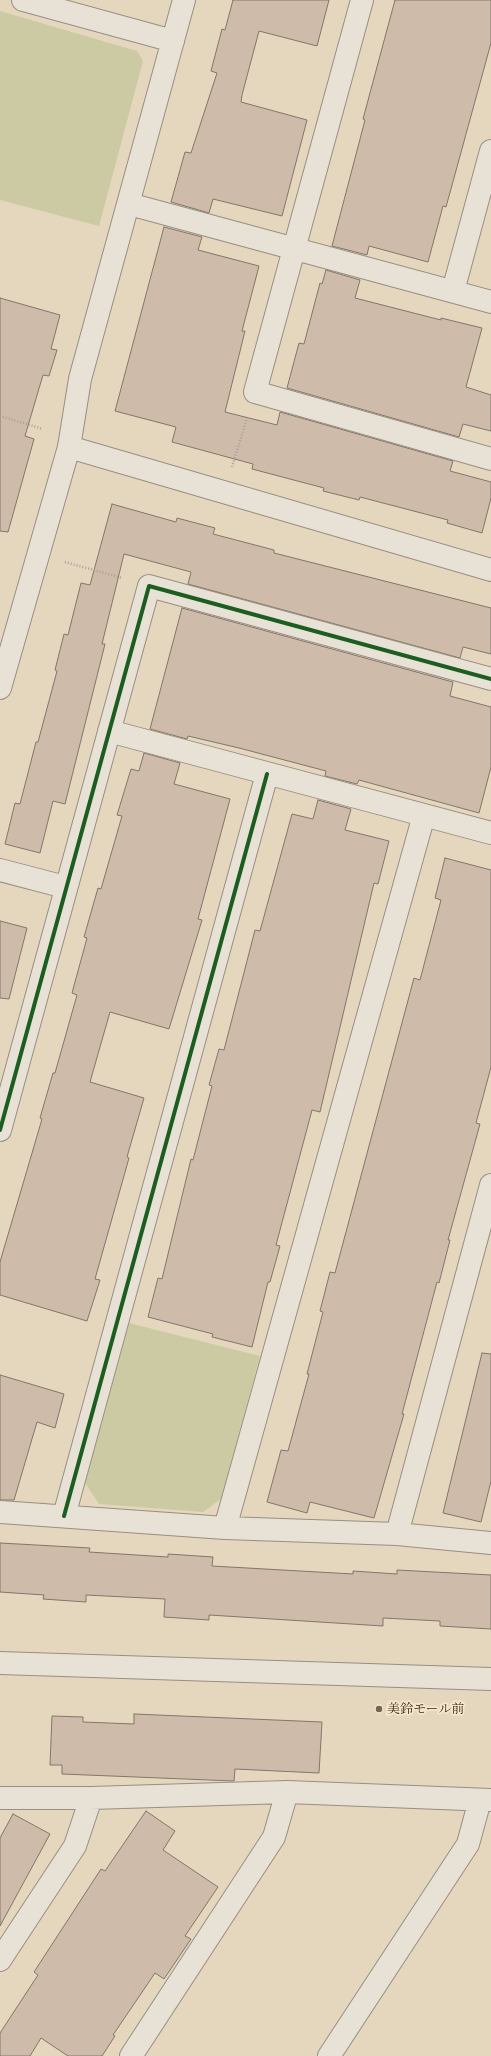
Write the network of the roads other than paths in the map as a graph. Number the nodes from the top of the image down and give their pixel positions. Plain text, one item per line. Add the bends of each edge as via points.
1 (24, 0) edge
2 (184, 0) edge
3 (362, 0) edge
4 (173, 41) junction
5 (491, 151) edge
6 (129, 204) junction
7 (294, 248) junction
8 (453, 291) junction
9 (491, 302) edge
10 (69, 447) junction
11 (491, 459) edge
12 (491, 570) edge
13 (491, 679) edge
14 (0, 688) edge
15 (109, 731) junction
16 (267, 774) junction
17 (424, 815) junction
18 (491, 834) edge
19 (0, 870) edge
20 (65, 887) junction
21 (0, 1130) edge
22 (491, 1185) edge
23 (0, 1512) edge
24 (64, 1516) junction
25 (225, 1528) junction
26 (397, 1534) junction
27 (491, 1543) edge
28 (0, 1664) edge
29 (491, 1679) edge
30 (287, 1792) junction
31 (0, 1798) edge
32 (91, 1798) junction
33 (485, 1800) edge
34 (0, 1960) edge
35 (132, 2056) edge
36 (329, 2056) edge

1 - 4 street
2 - 4 street
3 - 7 street
4 - 6 street
5 - 8 street
6 - 7 street
6 - 10 street via 80,379
7 - 8 street
7 - 11 street via 254,392
8 - 9 street
10 - 12 street
10 - 14 street
13 - 15 street via 149,586
15 - 16 street
15 - 20 street
16 - 17 street
16 - 24 street
17 - 18 street
17 - 25 street
19 - 20 street
20 - 21 street
22 - 26 street
23 - 24 street
24 - 25 street
25 - 26 street
26 - 27 street
28 - 29 street
30 - 32 street
30 - 33 street
30 - 35 street via 274,1837
31 - 32 street
32 - 34 street via 75,1846
33 - 36 street via 468,1844

